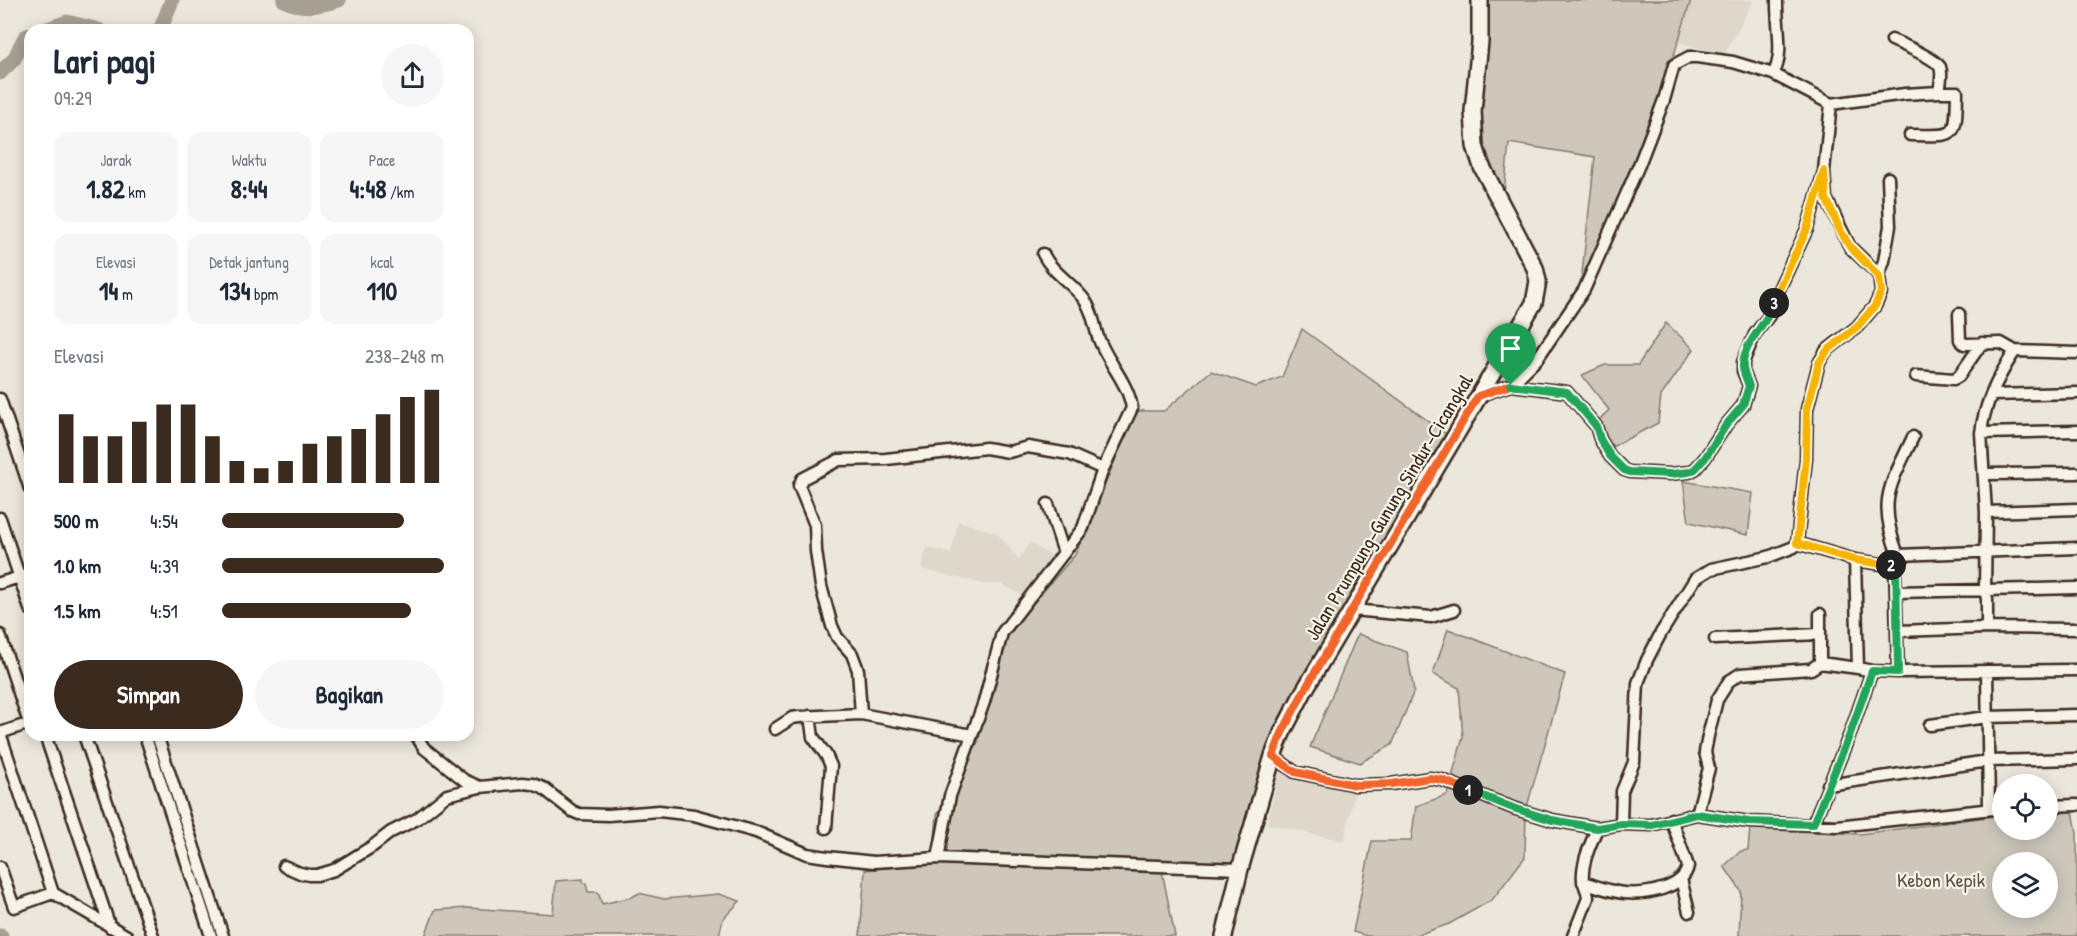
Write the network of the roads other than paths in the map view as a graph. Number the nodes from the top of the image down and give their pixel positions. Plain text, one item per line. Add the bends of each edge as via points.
1 (1480, 0) edge
2 (1778, 0) edge
3 (1892, 40) dead end
4 (1773, 74) junction
5 (1939, 92) junction
6 (1831, 104) junction
7 (1910, 135) dead end
8 (1824, 171) junction
9 (1888, 178) dead end
10 (1043, 254) dead end
11 (1879, 276) junction
12 (1959, 314) dead end
13 (1982, 343) junction
14 (2015, 351) junction
15 (2077, 353) edge
16 (1916, 376) dead end
17 (1511, 385) junction
18 (2077, 393) edge
19 (1991, 395) junction
20 (1478, 396) junction
21 (0, 399) edge
22 (2077, 431) edge
23 (1981, 433) junction
24 (1913, 436) dead end
25 (1103, 469) junction
26 (24, 471) edge
27 (2077, 473) edge
28 (1984, 474) junction
29 (1048, 504) dead end
30 (2077, 509) edge
31 (1986, 512) junction
32 (0, 518) edge
33 (1797, 543) junction
34 (2077, 548) edge
35 (1986, 550) junction
36 (1064, 553) junction
37 (1855, 560) junction
38 (1897, 560) junction
39 (24, 574) edge
40 (24, 576) edge
41 (0, 584) edge
42 (2077, 588) edge
43 (1985, 590) junction
44 (1896, 592) junction
45 (1352, 609) junction
46 (1454, 610) dead end
47 (1820, 614) dead end
48 (1987, 628) junction
49 (2077, 629) edge
50 (1897, 631) junction
51 (1819, 634) junction
52 (0, 635) edge
53 (1715, 639) dead end
54 (1820, 663) junction
55 (1858, 668) junction
56 (2077, 670) edge
57 (1872, 671) junction
58 (1987, 671) junction
59 (1898, 672) junction
60 (24, 705) edge
61 (861, 714) junction
62 (2077, 715) edge
63 (810, 716) junction
64 (1987, 717) junction
65 (24, 725) edge
66 (1930, 725) dead end
67 (775, 729) dead end
68 (0, 733) edge
69 (972, 735) junction
70 (47, 741) edge
71 (86, 741) edge
72 (147, 741) edge
73 (159, 741) edge
74 (420, 741) edge
75 (1273, 756) junction
76 (2077, 759) edge
77 (1988, 761) junction
78 (1828, 785) junction
79 (480, 786) junction
80 (2077, 805) edge
81 (2058, 806) edge
82 (1989, 809) junction
83 (1992, 809) edge
84 (1697, 814) junction
85 (1671, 819) junction
86 (1621, 824) junction
87 (1813, 824) junction
88 (826, 828) dead end
89 (1597, 828) junction
90 (938, 858) junction
91 (284, 866) dead end
92 (0, 867) edge
93 (1240, 869) junction
94 (1681, 879) junction
95 (1583, 882) junction
96 (53, 893) junction
97 (1689, 912) dead end
98 (110, 927) junction
99 (127, 936) edge
100 (153, 936) edge
101 (211, 936) edge
102 (223, 936) edge
103 (1224, 936) edge
104 (1574, 936) edge

1 - 20 main road, Jalan Prumpung–Gunung Sindur–Cicangkal via 1473,111 1475,146 1528,251 1538,280 1528,317
2 - 4 street via 1780,55
3 - 5 street via 1939,65
4 - 6 street
4 - 17 street via 1733,62 1696,57 1674,65 1639,165 1584,290 1537,359
5 - 6 street
5 - 7 street via 1957,92 1956,125 1952,132
6 - 8 street
8 - 11 street via 1826,198 1839,228 1850,247
8 - 17 street via 1807,229 1771,313 1755,334 1743,362 1748,394 1695,469 1670,474 1624,470 1610,456 1596,426 1567,392
9 - 11 street via 1890,226
10 - 25 street via 1048,265 1086,302 1103,348 1130,399 1132,408
11 - 33 street via 1881,292 1875,306 1819,363 1807,409
12 - 13 street via 1960,340 1964,344
13 - 14 street via 2001,343
13 - 16 street via 1954,379
14 - 15 street
14 - 19 street
17 - 20 street
18 - 19 street
19 - 23 street
20 - 45 main road, Jalan Prumpung–Gunung Sindur–Cicangkal
21 - 26 street
22 - 23 street
23 - 28 street
24 - 38 street via 1886,505
25 - 36 street via 1083,528
25 - 61 street via 1069,453 1028,447 1009,452 986,448 839,460 802,479 799,486 815,525 821,586 832,626 858,670
27 - 28 street
28 - 31 street
29 - 36 street
30 - 31 street
31 - 35 street
32 - 39 street
33 - 37 street
33 - 86 street via 1794,548 1768,557 1711,568 1695,579 1660,633 1638,683 1634,762 1622,791
34 - 35 street
35 - 38 street
35 - 43 street
36 - 69 street via 1002,633
37 - 38 street
37 - 55 street
38 - 44 street
40 - 41 street
42 - 43 street
43 - 44 street
43 - 48 street
44 - 50 street
45 - 46 street via 1431,617
45 - 75 main road, Jalan Prumpung–Gunung Sindur–Cicangkal via 1292,712
47 - 51 street
48 - 49 street
48 - 50 street
50 - 59 street
51 - 53 street
51 - 54 street
52 - 60 street
54 - 55 street
54 - 84 street via 1811,669 1740,674 1729,681 1717,700 1708,736 1705,752 1709,768
55 - 57 street
56 - 58 street
57 - 59 street
57 - 78 street
58 - 59 street
58 - 64 street
61 - 63 street
61 - 69 street
62 - 64 street
63 - 67 street via 792,718
63 - 88 street via 813,737 831,766
64 - 66 street
64 - 77 street
65 - 68 street
68 - 96 street
69 - 90 street via 950,796
70 - 98 street
71 - 100 street
72 - 101 street
73 - 102 street
74 - 79 street via 464,780
75 - 89 street via 1295,772 1355,785 1442,780 1513,808
75 - 93 main road, Jalan Prumpung–Gunung Sindur–Cicangkal
76 - 77 street
77 - 78 street
77 - 82 street
78 - 87 street
79 - 90 street via 533,784 579,814 659,811 694,815 756,832 807,854 874,862
79 - 91 street via 447,795 417,819 334,870 309,875
80 - 81 street
82 - 83 street
82 - 87 street via 1837,826
84 - 85 street
84 - 87 street via 1749,822
85 - 86 street via 1652,825
85 - 94 street via 1688,866
86 - 89 street
89 - 95 street via 1583,868
90 - 93 street
92 - 96 street via 14,907
93 - 103 main road, Jalan Prumpung–Gunung Sindur–Cicangkal
94 - 95 street via 1667,889 1625,893
94 - 97 street
95 - 104 street via 1588,898
96 - 98 street
98 - 99 street

